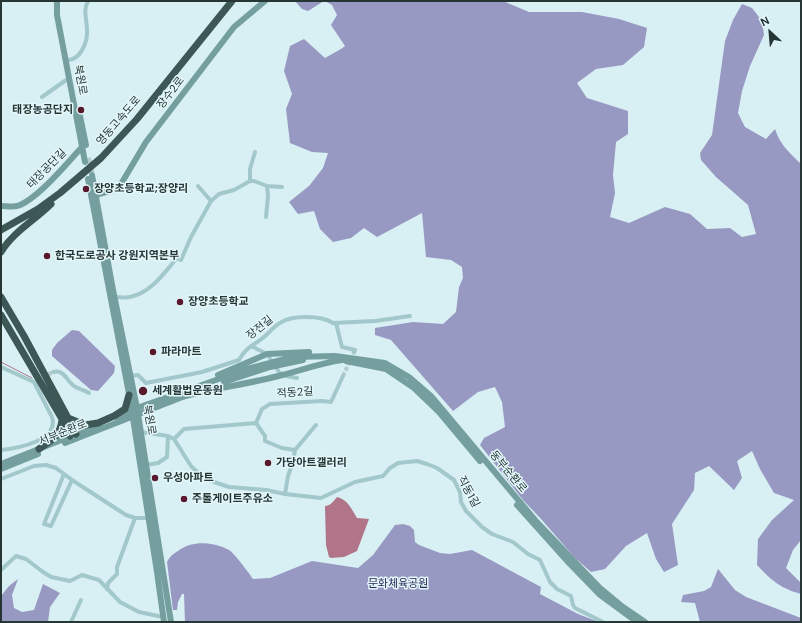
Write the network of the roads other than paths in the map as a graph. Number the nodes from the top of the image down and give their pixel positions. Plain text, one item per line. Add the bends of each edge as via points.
1 (57, 1) edge
2 (60, 1) edge
3 (88, 1) edge
4 (225, 1) edge
5 (232, 1) edge
6 (265, 1) edge
7 (69, 60) junction
8 (71, 77) junction
9 (42, 97) dead end
10 (84, 147) junction
11 (255, 152) dead end
12 (99, 157) junction
13 (86, 160) tunnel mouth
14 (77, 177) junction
15 (90, 177) tunnel mouth
16 (250, 181) junction
17 (198, 186) dead end
18 (267, 186) junction
19 (282, 187) dead end
20 (60, 193) junction
21 (93, 196) junction
22 (211, 201) junction
23 (1, 206) edge
24 (266, 217) dead end
25 (1, 226) edge
26 (1, 230) edge
27 (1, 252) edge
28 (106, 264) junction
29 (1, 297) edge
30 (114, 298) junction
31 (1, 315) edge
32 (410, 316) dead end
33 (336, 322) junction
34 (251, 346) junction
35 (354, 352) dead end
36 (267, 354) junction
37 (343, 358) junction
38 (1, 367) edge
39 (53, 372) dead end
40 (131, 376) junction
41 (281, 376) junction
42 (343, 376) tunnel mouth
43 (297, 378) dead end
44 (89, 393) dead end
45 (131, 394) junction
46 (172, 398) junction
47 (149, 407) junction
48 (135, 412) junction
49 (65, 419) junction
50 (115, 419) junction
51 (100, 423) junction
52 (256, 423) junction
53 (316, 426) dead end
54 (139, 430) junction
55 (168, 436) junction
56 (74, 437) junction
57 (174, 439) junction
58 (39, 449) junction
59 (1, 450) edge
60 (295, 450) junction
61 (2, 463) edge
62 (144, 465) junction
63 (1, 469) edge
64 (64, 474) junction
65 (1, 479) edge
66 (72, 480) junction
67 (285, 494) junction
68 (152, 517) junction
69 (135, 518) junction
70 (1, 570) edge
71 (107, 589) junction
72 (81, 600) dead end
73 (164, 619) edge
74 (71, 622) edge
75 (171, 622) edge
76 (603, 622) edge
77 (637, 622) edge
78 (645, 622) edge

1 - 8 street, 북원로 via 57,14
2 - 7 street, 북원로
3 - 7 street via 84,7 86,40 74,60
4 - 12 highway, 영동고속도로
5 - 12 highway, 영동고속도로 via 137,119
6 - 21 street, 장수2로 via 234,27 146,142 121,184 113,190
7 - 8 street, 북원로
8 - 9 street
8 - 10 street, 북원로
10 - 13 street, 북원로
10 - 23 street, 태장공단길 via 29,200 16,206
11 - 16 street via 250,169
12 - 14 highway, 영동고속도로
14 - 20 highway, 영동고속도로
14 - 25 highway, 영동고속도로 via 51,197
15 - 21 street, 북원로
16 - 18 street
16 - 22 street via 234,190 219,194
17 - 22 street
18 - 19 street
18 - 24 street
20 - 26 highway, 영동고속도로
20 - 27 highway via 42,213 11,239
21 - 28 street, 북원로
22 - 30 street via 181,260 177,258 151,288 130,297
28 - 30 street, 북원로
28 - 45 street, 북원로
29 - 49 highway via 24,336
30 - 40 street, 북원로
31 - 49 highway
32 - 33 street, 장전길 via 375,321
33 - 34 street, 장전길 via 323,318 290,318
33 - 35 street via 342,347 355,350
34 - 36 street
34 - 40 street, 장전길 via 244,351 239,360 202,372 146,383 138,375
36 - 37 street via 318,351
36 - 41 street
36 - 46 street
37 - 41 street
37 - 46 street via 325,355 293,357 247,369
37 - 77 street, 동부순환로 via 386,369 414,388 439,412 529,520 598,594
37 - 78 street, 동부순환로 via 385,364 409,377 431,396 535,520 600,588
38 - 59 street via 34,382 52,417 53,427 46,436 20,447
39 - 44 street via 61,373 72,384
40 - 45 street, 북원로
41 - 43 street
41 - 46 street
42 - 52 street, 적동2길 via 331,402 270,404 262,409
45 - 47 street
45 - 48 street, 북원로
45 - 50 highway via 125,409
46 - 47 street
47 - 48 street
47 - 54 street via 142,418
48 - 50 street, 서부순환로
48 - 54 street, 북원로
49 - 51 highway via 85,425
49 - 56 highway
49 - 58 highway via 58,435
50 - 51 highway
50 - 54 street
50 - 56 street, 서부순환로
51 - 56 street, 서부순환로
52 - 57 street via 184,429
52 - 60 street via 265,436 265,441
53 - 60 street
54 - 55 street
54 - 62 street, 북원로
55 - 57 street
55 - 62 street via 167,457 158,463
56 - 58 street, 서부순환로
56 - 63 street, 서부순환로
57 - 67 street, 직동1길 via 191,466 200,475 229,487
58 - 61 street, 서부순환로
60 - 67 street
62 - 68 street, 북원로
64 - 65 street via 46,465 34,466
64 - 66 street
64 - 66 street via 44,524 51,526
66 - 69 street
67 - 76 street, 직동1길 via 321,498 355,482 383,476 398,464 417,461 437,468 454,480 466,511 482,527 513,542 540,560 550,582 571,596 575,608
68 - 69 street
68 - 73 street, 북원로
68 - 75 street, 북원로
69 - 71 street via 117,567 117,574 108,583
70 - 71 street via 16,556 26,559 52,577 70,580 82,575 99,580
71 - 73 street via 120,602 139,612
72 - 74 street

